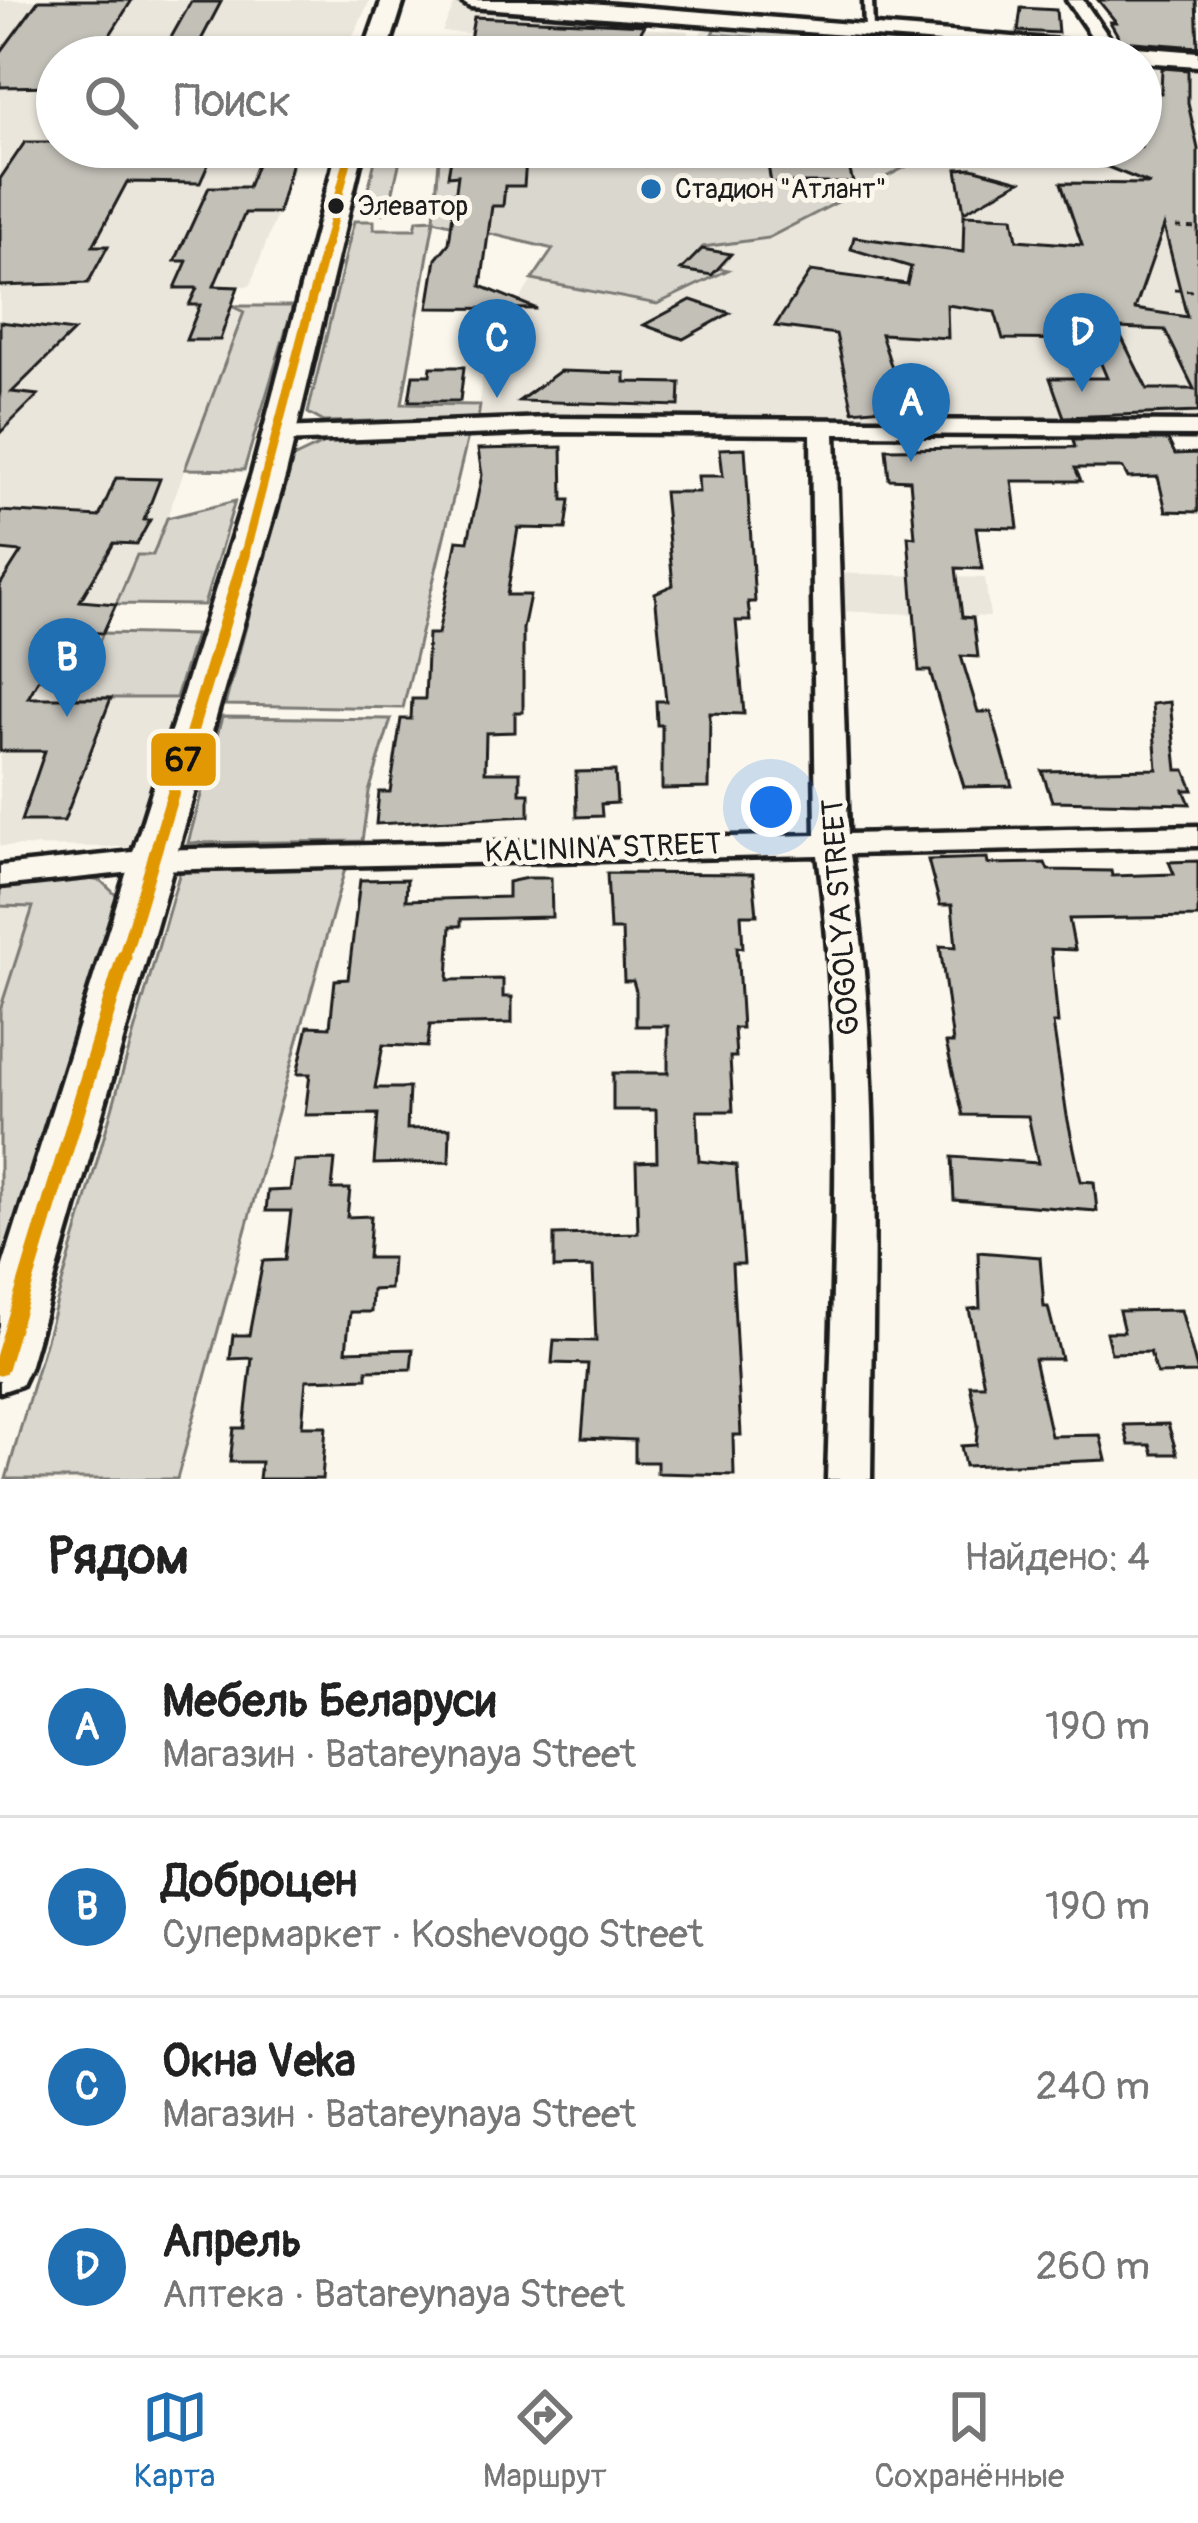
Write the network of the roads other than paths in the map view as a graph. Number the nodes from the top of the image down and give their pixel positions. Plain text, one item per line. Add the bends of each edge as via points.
1 (393, 0) edge
2 (470, 0) edge
3 (868, 0) edge
4 (1075, 0) edge
5 (868, 32) junction
6 (381, 36) edge
7 (917, 36) edge
8 (1100, 36) edge
9 (1162, 56) edge
10 (1198, 58) edge
11 (346, 168) edge
12 (823, 427) junction
13 (1198, 429) edge
14 (279, 435) junction
15 (1198, 836) edge
16 (832, 842) junction
17 (152, 860) junction
18 (0, 874) edge
19 (0, 1368) edge
20 (849, 1479) edge

1 - 6 street
2 - 5 street
3 - 5 lane
4 - 8 street
5 - 7 street
9 - 10 street
11 - 14 street
12 - 13 street
12 - 14 street via 530,425
12 - 16 street, GOGOLYA STREET
14 - 17 street
15 - 16 street, KALININA STREET
16 - 17 street, KALININA STREET
16 - 20 street, GOGOLYA STREET via 849,957
17 - 18 street, KALININA STREET
17 - 19 street

